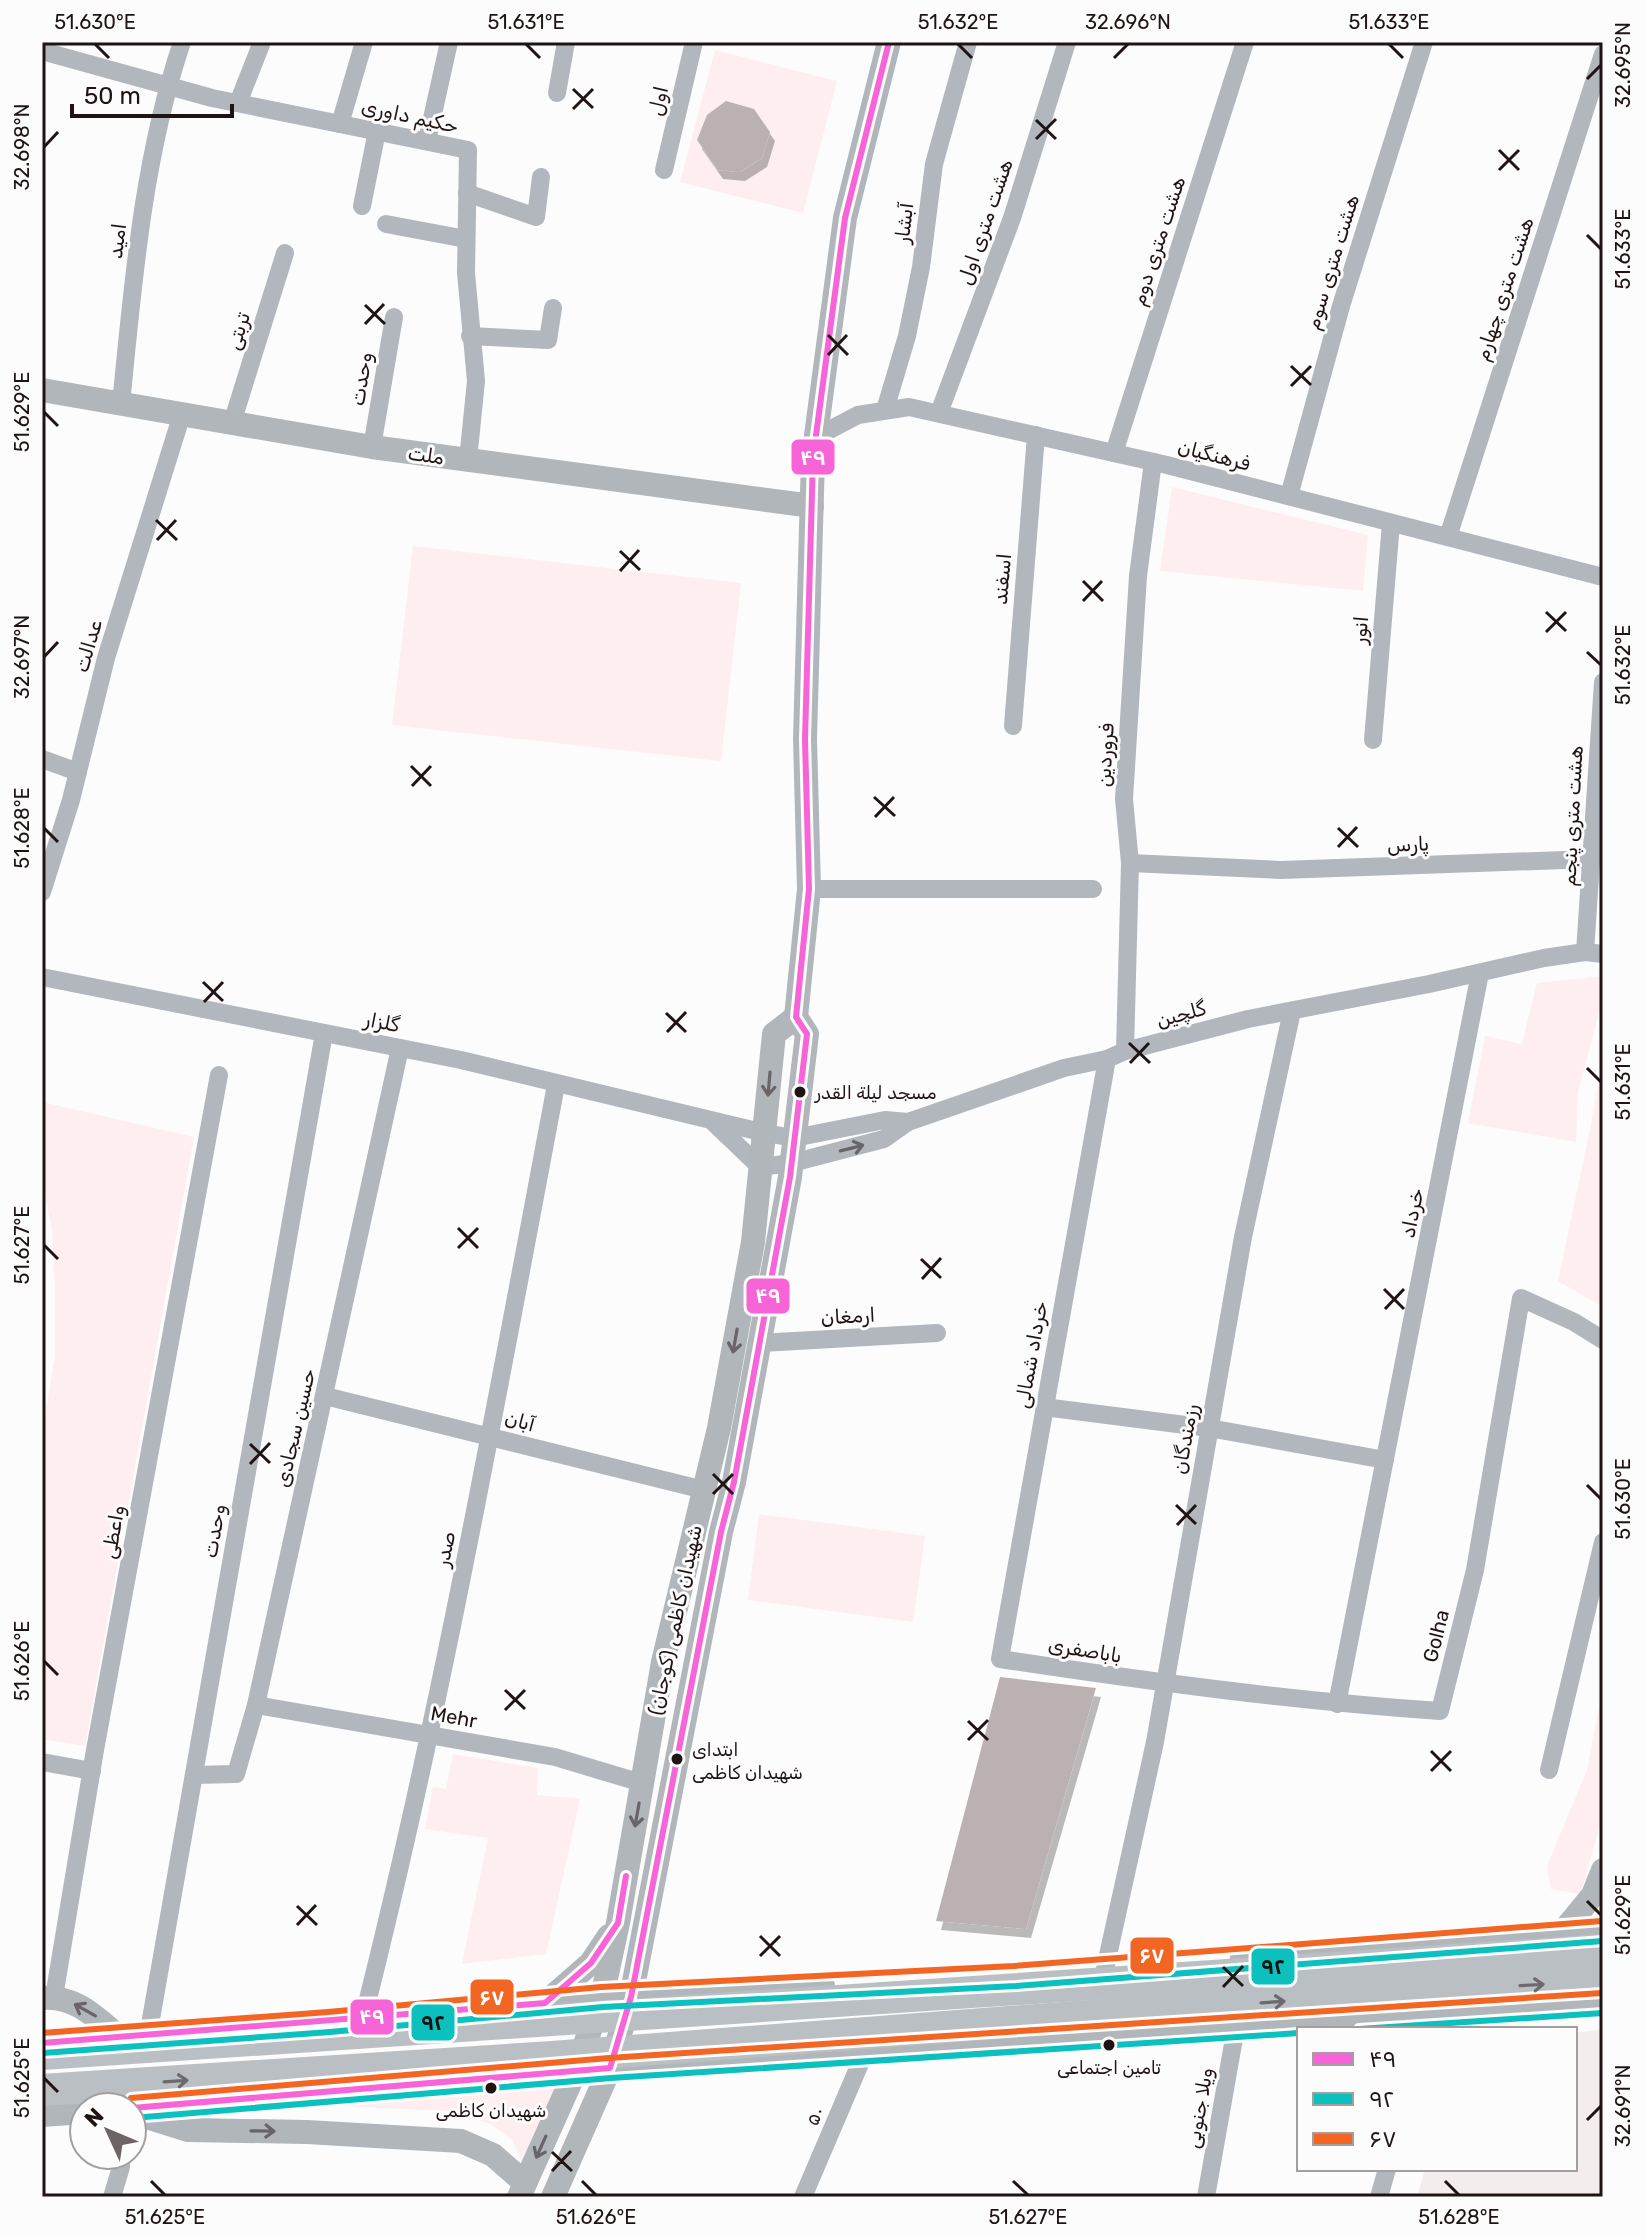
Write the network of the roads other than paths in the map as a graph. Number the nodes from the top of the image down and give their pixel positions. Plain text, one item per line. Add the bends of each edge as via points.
1 (182, 42) edge
2 (262, 42) edge
3 (364, 42) edge
4 (449, 42) edge
5 (566, 42) edge
6 (694, 42) edge
7 (889, 42) edge
8 (968, 42) edge
9 (1067, 42) edge
10 (1245, 42) edge
11 (1424, 42) edge
12 (42, 51) edge
13 (1603, 54) edge
14 (168, 85) junction
15 (557, 93) dead end
16 (238, 103) junction
17 (340, 124) junction
18 (377, 131) junction
19 (427, 141) junction
20 (664, 170) dead end
21 (541, 177) dead end
22 (467, 193) junction
23 (362, 206) dead end
24 (386, 224) dead end
25 (466, 239) junction
26 (285, 253) dead end
27 (553, 308) dead end
28 (394, 317) dead end
29 (470, 336) junction
30 (42, 390) edge
31 (121, 404) junction
32 (885, 410) junction
33 (939, 413) junction
34 (182, 414) junction
35 (232, 423) junction
36 (1036, 435) junction
37 (816, 437) junction
38 (372, 447) junction
39 (1114, 453) junction
40 (468, 460) junction
41 (1153, 462) junction
42 (1289, 496) junction
43 (812, 506) junction
44 (1391, 523) junction
45 (1448, 537) junction
46 (1603, 577) edge
47 (1603, 682) edge
48 (1013, 726) dead end
49 (1373, 740) dead end
50 (42, 759) edge
51 (78, 772) junction
52 (1592, 859) junction
53 (1130, 863) junction
54 (809, 889) junction
55 (1093, 889) dead end
56 (42, 892) edge
57 (1594, 953) edge
58 (1480, 973) junction
59 (42, 977) edge
60 (1292, 1011) junction
61 (796, 1017) junction
62 (324, 1033) junction
63 (400, 1048) junction
64 (1125, 1051) junction
65 (1107, 1059) junction
66 (219, 1075) dead end
67 (556, 1085) junction
68 (711, 1120) junction
69 (908, 1122) junction
70 (765, 1133) junction
71 (794, 1138) junction
72 (792, 1163) junction
73 (760, 1167) junction
74 (937, 1333) dead end
75 (1603, 1340) edge
76 (760, 1343) junction
77 (325, 1396) junction
78 (1044, 1407) junction
79 (1209, 1428) junction
80 (490, 1436) junction
81 (1385, 1460) junction
82 (704, 1490) junction
83 (1603, 1542) edge
84 (1000, 1659) joint
85 (1164, 1684) junction
86 (1337, 1704) junction
87 (256, 1705) junction
88 (429, 1735) junction
89 (42, 1762) edge
90 (1549, 1770) dead end
91 (92, 1771) junction
92 (194, 1775) junction
93 (642, 1783) junction
94 (1603, 1870) edge
95 (618, 1923) junction
96 (1603, 1931) edge
97 (1561, 1934) junction
98 (1603, 1950) edge
99 (1105, 1969) junction
100 (1603, 1981) edge
101 (602, 1997) junction
102 (631, 1997) junction
103 (48, 1998) edge
104 (545, 2003) junction
105 (1603, 2003) edge
106 (363, 2019) junction
107 (1430, 2022) edge
108 (1236, 2027) junction
109 (148, 2036) junction
110 (120, 2038) junction
111 (42, 2043) edge
112 (865, 2052) junction
113 (42, 2054) edge
114 (610, 2068) junction
115 (575, 2072) junction
116 (42, 2090) edge
117 (148, 2109) edge
118 (68, 2113) edge
119 (42, 2115) edge
120 (148, 2116) edge
121 (120, 2171) edge
122 (1386, 2171) edge
123 (522, 2190) edge
124 (112, 2197) edge
125 (553, 2197) edge
126 (803, 2197) edge
127 (1206, 2197) edge
128 (1379, 2197) edge

1 - 14 street, امید
2 - 16 street
3 - 17 street
4 - 19 street
5 - 15 street
6 - 20 street, اول
7 - 37 main road, شهیدان کاظمی (کوجان) via 845,218
8 - 32 street, آبشار via 934,164 921,267
9 - 33 street, هشت متری اول via 1012,218
10 - 39 street, هشت متری دوم
11 - 42 street, هشت متری سوم via 1341,306
12 - 14 street, حکیم داوری
13 - 45 street, هشت متری چهارم
14 - 16 street, حکیم داوری
14 - 31 street, امید via 142,216
16 - 17 street, حکیم داوری
17 - 18 street, حکیم داوری
18 - 19 street, حکیم داوری
18 - 23 street
19 - 22 street, حکیم داوری via 468,150
21 - 22 street via 536,217
22 - 25 street, حکیم داوری
24 - 25 street
25 - 29 street, حکیم داوری
26 - 35 street, تربتی
27 - 29 street via 548,340
28 - 38 street, وحدت
29 - 40 street, حکیم داوری via 476,381
30 - 31 main road, ملت
31 - 34 main road, ملت
32 - 33 street, فرهنگیان via 909,407
32 - 37 street, فرهنگیان via 858,415
33 - 36 street, فرهنگیان
34 - 35 main road, ملت
34 - 51 street, عدالت via 106,658
35 - 38 main road, ملت
36 - 39 street, فرهنگیان
36 - 48 street, اسفند
37 - 43 main road, شهیدان کاظمی (کوجان)
38 - 40 main road, ملت
39 - 41 street, فرهنگیان
40 - 43 main road, ملت
41 - 42 street, فرهنگیان
41 - 53 street, فروردین via 1138,576 1125,783
42 - 44 street, فرهنگیان
43 - 54 main road, شهیدان کاظمی (کوجان) via 805,739
44 - 45 street, فرهنگیان
44 - 49 street, انور
45 - 46 street, فرهنگیان
47 - 52 street, هشت متری پنجم
50 - 51 street
51 - 56 street, عدالت
52 - 53 street, پارس via 1281,870
52 - 57 street, هشت متری پنجم
53 - 64 street, فروردین
54 - 55 street
54 - 61 main road, شهیدان کاظمی (کوجان)
57 - 58 street, گلچین
58 - 60 street, گلچین
58 - 81 street, خرداد
59 - 62 street, گلزار
60 - 64 street, گلچین
60 - 79 street, رزمندگان
61 -> 70 main road, شهیدان کاظمی (کوجان) via 774,1034
61 - 71 main road, شهیدان کاظمی (کوجان) via 807,1034
62 - 63 street, گلزار
62 - 92 street, وحدت
63 - 67 street, گلزار
63 - 77 street, حسین سجادی
64 - 65 street, گلچین
65 - 69 street, گلچین via 1064,1068
65 - 78 street, خرداد شمالی
66 - 91 street, واعظی
67 - 68 street, گلزار
67 - 80 street, صدر
68 - 70 street, گلزار
68 - 73 street
69 - 71 street, گلچین via 885,1120
72 -> 69 street via 884,1139
70 - 71 street, گلزار
70 - 73 main road, شهیدان کاظمی (کوجان)
71 - 72 main road, شهیدان کاظمی (کوجان)
72 - 73 street
72 - 76 main road, شهیدان کاظمی (کوجان)
73 -> 82 main road, شهیدان کاظمی (کوجان) via 753,1242
74 - 76 street, ارمغان
75 - 86 street, Golha via 1521,1298 1475,1570 1440,1711
76 - 102 main road, شهیدان کاظمی (کوجان)
77 - 80 street, آبان
77 - 87 street, حسین سجادی
78 - 79 street
78 - 84 street, خرداد شمالی
79 - 81 street
79 - 85 street, رزمندگان
80 - 82 street, آبان
80 - 88 street, صدر
81 - 86 street, خرداد
82 - 93 main road, شهیدان کاظمی (کوجان) via 663,1662
83 - 90 street
84 - 85 street, باباصفری
85 - 86 street, Golha
85 - 99 street, رزمندگان
87 - 88 street, Mehr
87 - 92 street, حسین سجادی via 236,1774
88 - 93 street, Mehr via 555,1757
88 - 106 street, صدر
89 - 91 street
91 - 103 street, واعظی
92 - 109 street, وحدت
93 -> 95 main road, شهیدان کاظمی (کوجان)
94 - 97 main road via 1593,1895
95 - 101 main road, شهیدان کاظمی (کوجان)
95 - 104 main road via 591,1963
96 - 97 main road
97 - 99 main road
98 - 113 highway, bridge
99 - 102 main road
116 -> 100 highway, bridge
101 - 102 main road
101 - 104 main road
101 - 115 main road, شهیدان کاظمی (کوجان)
102 - 114 main road, شهیدان کاظمی (کوجان)
110 -> 103 main road via 87,2008
104 - 106 main road
105 - 107 main road
106 - 109 main road
107 - 108 main road
108 - 112 main road
108 - 127 street, ویلا جنوبی
109 - 110 main road
110 - 111 main road
112 - 114 main road
112 - 126 street, ۵۰
114 - 115 main road
114 - 125 main road, شهیدان کاظمی (کوجان)
115 - 117 main road
115 -> 123 main road, شهیدان کاظمی (کوجان)
118 - 119 main road
120 -> 123 main road via 188,2130 461,2141 493,2155
121 - 124 street
122 - 128 street

